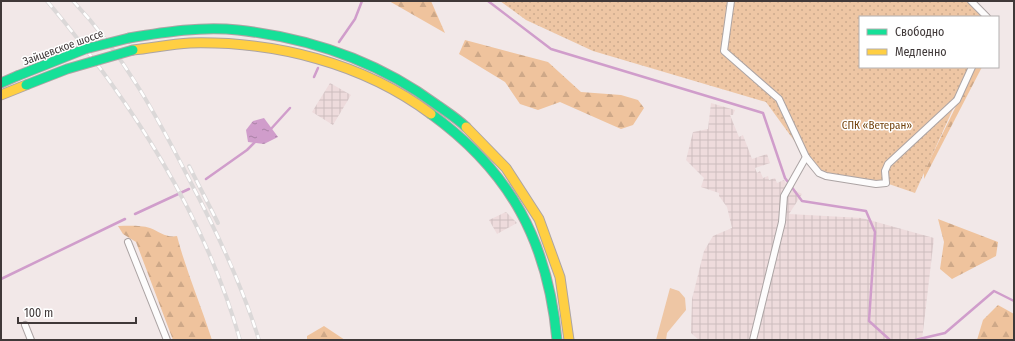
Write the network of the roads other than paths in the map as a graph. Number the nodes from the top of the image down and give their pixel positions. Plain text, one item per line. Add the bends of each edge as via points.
1 (731, 1) edge
2 (971, 1) edge
3 (986, 16) edge
4 (972, 68) edge
5 (1, 83) edge
6 (1, 95) edge
7 (806, 157) dead end
8 (128, 242) dead end
9 (25, 325) dead end
10 (31, 340) edge
11 (166, 340) edge
12 (557, 340) edge
13 (569, 340) edge
14 (753, 340) edge

1 - 4 street via 724,51 779,99 806,157 826,176 876,184 886,182 885,171 888,164 957,100
2 - 3 street
5 - 13 main road, Зайцевское шоссе, bridge via 73,54 118,40 185,30 236,30 296,40 353,57 410,84 438,103 463,123 508,170 536,215 549,242 567,312
6 - 12 main road, Зайцевское шоссе, bridge via 81,65 141,48 187,43 244,43 267,46 300,53 374,79 420,105 482,158 505,186 538,248 550,286
7 - 14 street via 784,196 782,222
8 - 11 street
9 - 10 street

